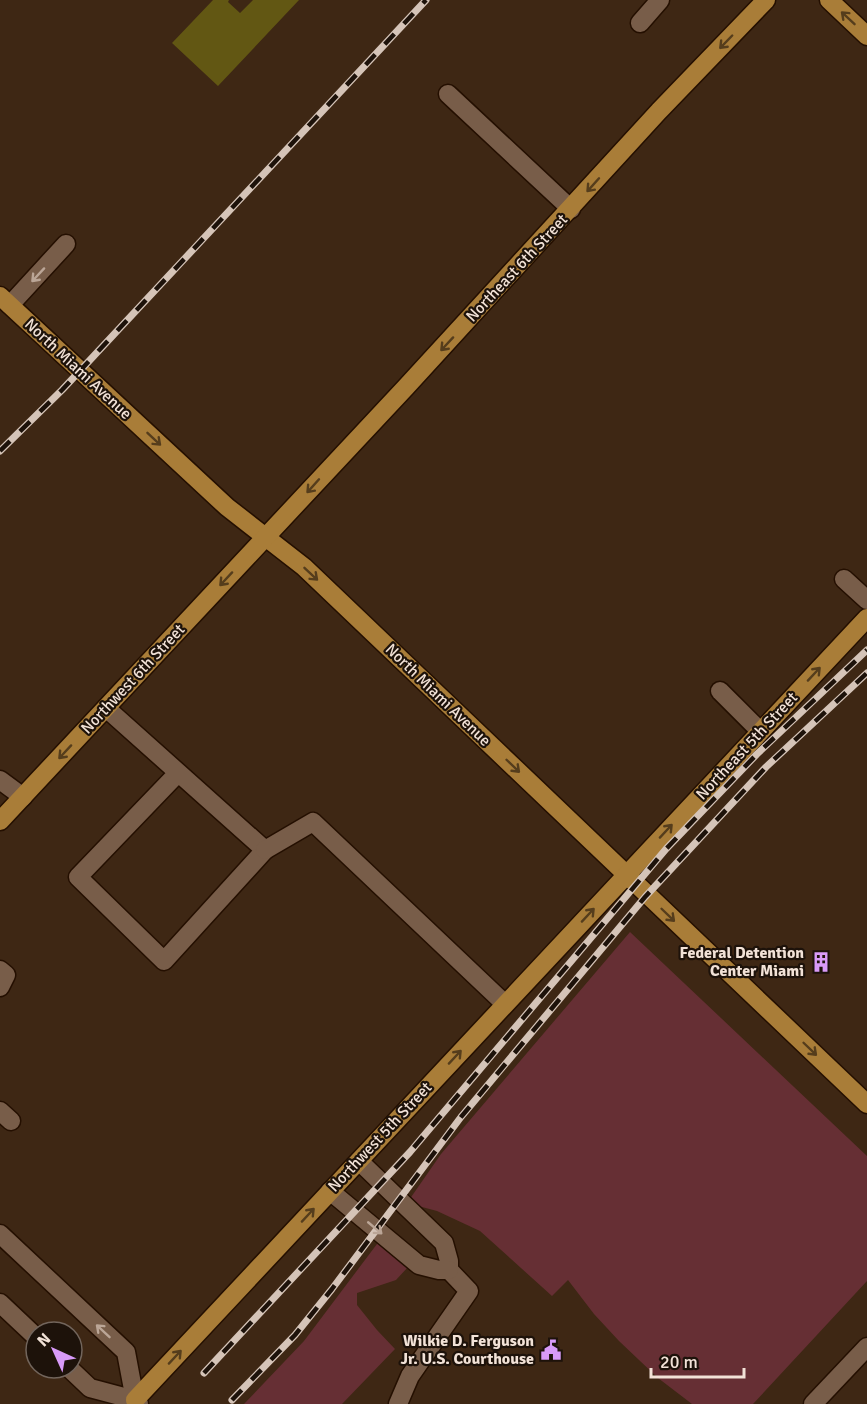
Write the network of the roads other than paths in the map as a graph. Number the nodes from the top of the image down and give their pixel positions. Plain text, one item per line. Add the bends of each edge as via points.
1 (660, 0) edge
2 (766, 0) edge
3 (829, 0) edge
4 (640, 23) dead end
5 (867, 36) edge
6 (448, 94) dead end
7 (571, 209) junction
8 (66, 244) dead end
9 (5, 301) edge
10 (266, 536) junction
11 (844, 579) dead end
12 (867, 600) edge
13 (867, 618) edge
14 (720, 690) dead end
15 (106, 708) junction
16 (760, 731) junction
17 (178, 773) junction
18 (0, 780) edge
19 (23, 797) junction
20 (0, 821) edge
21 (265, 850) junction
22 (626, 874) junction
23 (0, 970) edge
24 (0, 987) edge
25 (505, 1004) junction
26 (867, 1104) edge
27 (359, 1161) junction
28 (330, 1191) junction
29 (0, 1234) edge
30 (449, 1270) junction
31 (0, 1303) edge
32 (24, 1326) edge
33 (867, 1347) edge
34 (82, 1380) edge
35 (137, 1402) edge
36 (398, 1404) edge
37 (813, 1404) edge

1 - 4 street
2 -> 7 main road, Northeast 6th Street
5 -> 3 main road
6 - 7 street
7 -> 10 main road, Northeast 6th Street
8 -> 9 street
9 -> 10 main road, North Miami Avenue via 227,507
10 -> 15 main road, Northwest 6th Street
10 -> 22 main road, North Miami Avenue via 312,575
11 - 12 street
16 -> 13 main road, Northeast 5th Street
14 - 16 street
15 - 17 street
15 -> 19 main road, Northwest 6th Street
22 -> 16 main road, Northeast 5th Street
17 - 21 street
17 - 21 street via 78,877 165,962
18 - 19 street
19 - 20 main road, Northwest 6th Street
21 - 25 street via 313,822
25 -> 22 main road, Northwest 5th Street
22 -> 26 main road, North Miami Avenue
23 - 24 street via 6,975
27 -> 25 main road, Northwest 5th Street
27 - 28 main road, Northwest 5th Street
27 - 30 street via 444,1243
28 -> 30 street via 418,1265
35 -> 28 main road, Northwest 5th Street
35 -> 29 street via 126,1352
30 - 36 street via 469,1291 410,1376
31 - 32 street
33 - 37 street
34 - 35 street via 90,1388

